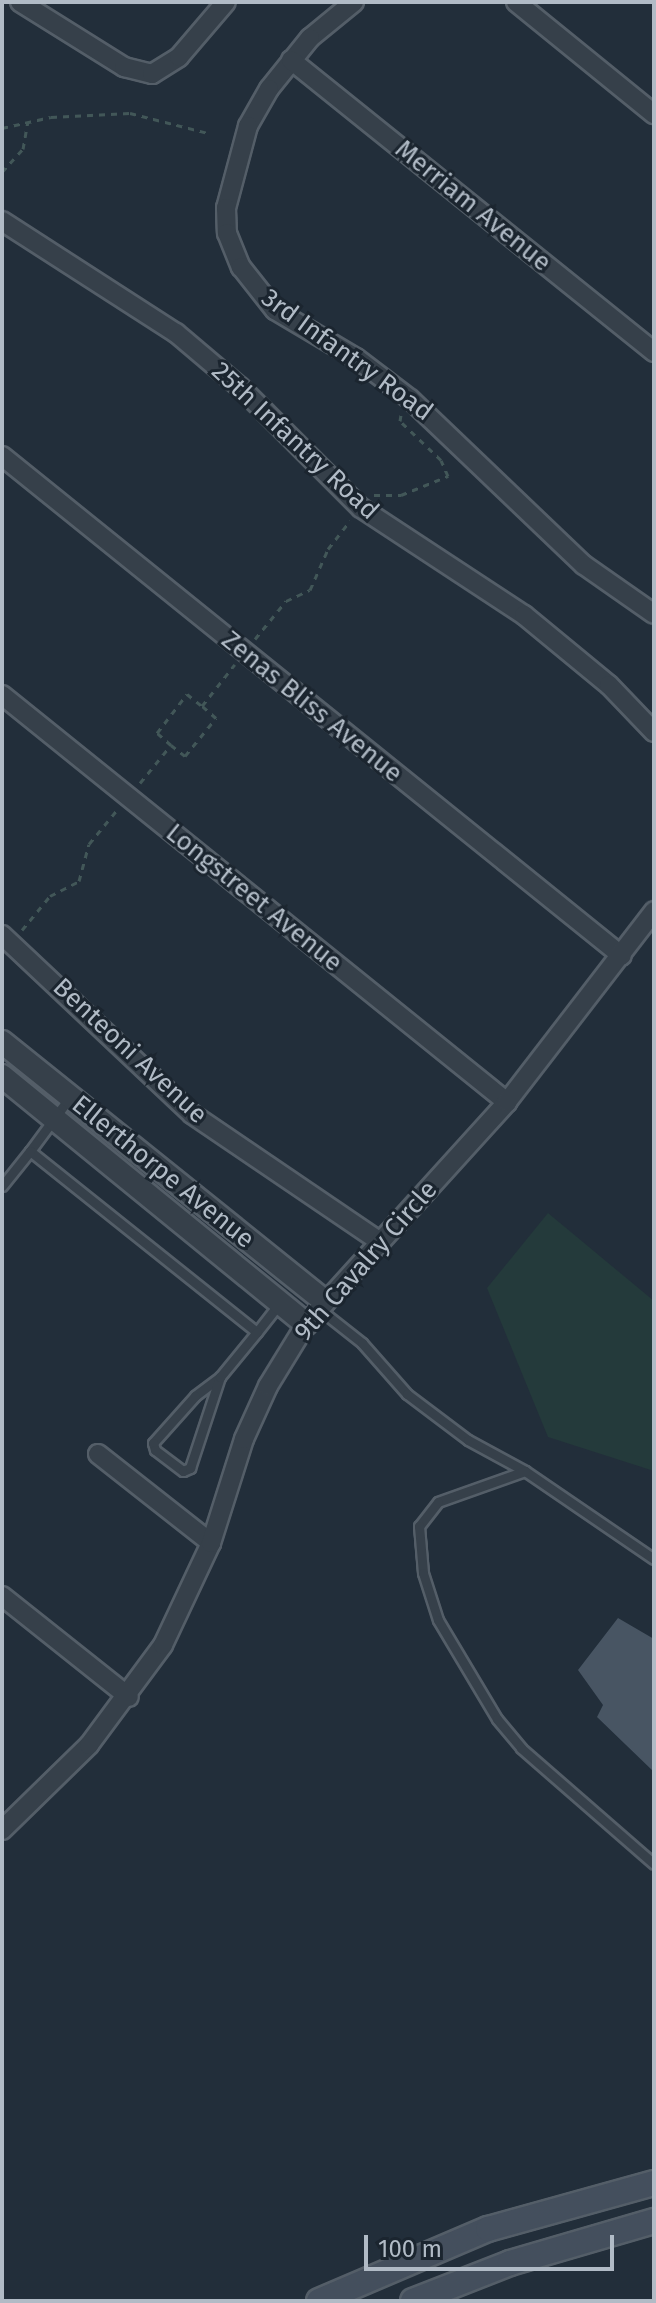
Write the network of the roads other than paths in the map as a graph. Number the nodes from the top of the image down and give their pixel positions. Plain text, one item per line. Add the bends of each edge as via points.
1 (20, 2) edge
2 (226, 2) edge
3 (354, 2) edge
4 (516, 2) edge
5 (291, 60) junction
6 (654, 114) edge
7 (2, 221) edge
8 (654, 352) edge
9 (2, 456) edge
10 (654, 614) edge
11 (2, 695) edge
12 (654, 732) edge
13 (654, 911) edge
14 (2, 935) edge
15 (622, 956) junction
16 (2, 1042) edge
17 (2, 1076) edge
18 (70, 1097) junction
19 (507, 1102) junction
20 (55, 1118) junction
21 (30, 1151) junction
22 (2, 1186) edge
23 (380, 1242) junction
24 (281, 1301) junction
25 (316, 1311) junction
26 (257, 1332) junction
27 (220, 1377) junction
28 (98, 1454) dead end
29 (525, 1471) junction
30 (211, 1543) junction
31 (654, 1559) edge
32 (2, 1596) edge
33 (129, 1697) junction
34 (5, 1821) edge
35 (654, 1864) edge
36 (654, 2183) edge
37 (654, 2221) edge
38 (319, 2301) edge
39 (413, 2301) edge

1 - 2 street via 124,67 152,74 179,57
3 - 5 street, 3rd Infantry Road
4 - 6 street
5 - 8 street, Merriam Avenue
5 - 10 street, 3rd Infantry Road via 248,126 226,208 227,233 255,290 275,310 356,358 448,429 584,565
7 - 12 street, 25th Infantry Road via 176,333 240,387 361,508 524,615 609,685
9 - 15 street, Zenas Bliss Avenue
11 - 19 street, Longstreet Avenue
13 - 15 street, 9th Cavalry Circle
14 - 23 street, Benteoni Avenue via 192,1114
15 - 19 street, 9th Cavalry Circle
16 - 18 street, Ellerthorpe Avenue
17 - 20 street, Ellerthorpe Avenue
18 - 20 lane
18 - 25 street, Ellerthorpe Avenue
19 - 23 street, 9th Cavalry Circle
20 - 21 lane
20 - 24 street, Ellerthorpe Avenue
21 - 22 lane
21 - 26 lane
23 - 25 street, 9th Cavalry Circle
24 - 25 street, Ellerthorpe Avenue
24 - 26 lane
25 - 29 lane via 362,1343 407,1394 468,1440
25 - 30 street, 9th Cavalry Circle via 268,1386 244,1439
26 - 27 lane
27 - 27 lane via 190,1468 183,1471 153,1443 195,1396
28 - 30 street
29 - 31 lane
29 - 35 lane via 438,1502 425,1517 418,1534 438,1620 497,1719 521,1748
30 - 33 street, 9th Cavalry Circle via 186,1604
32 - 33 street
33 - 34 street, 9th Cavalry Circle via 89,1745
36 - 38 main road via 488,2229
37 - 39 main road via 510,2263

